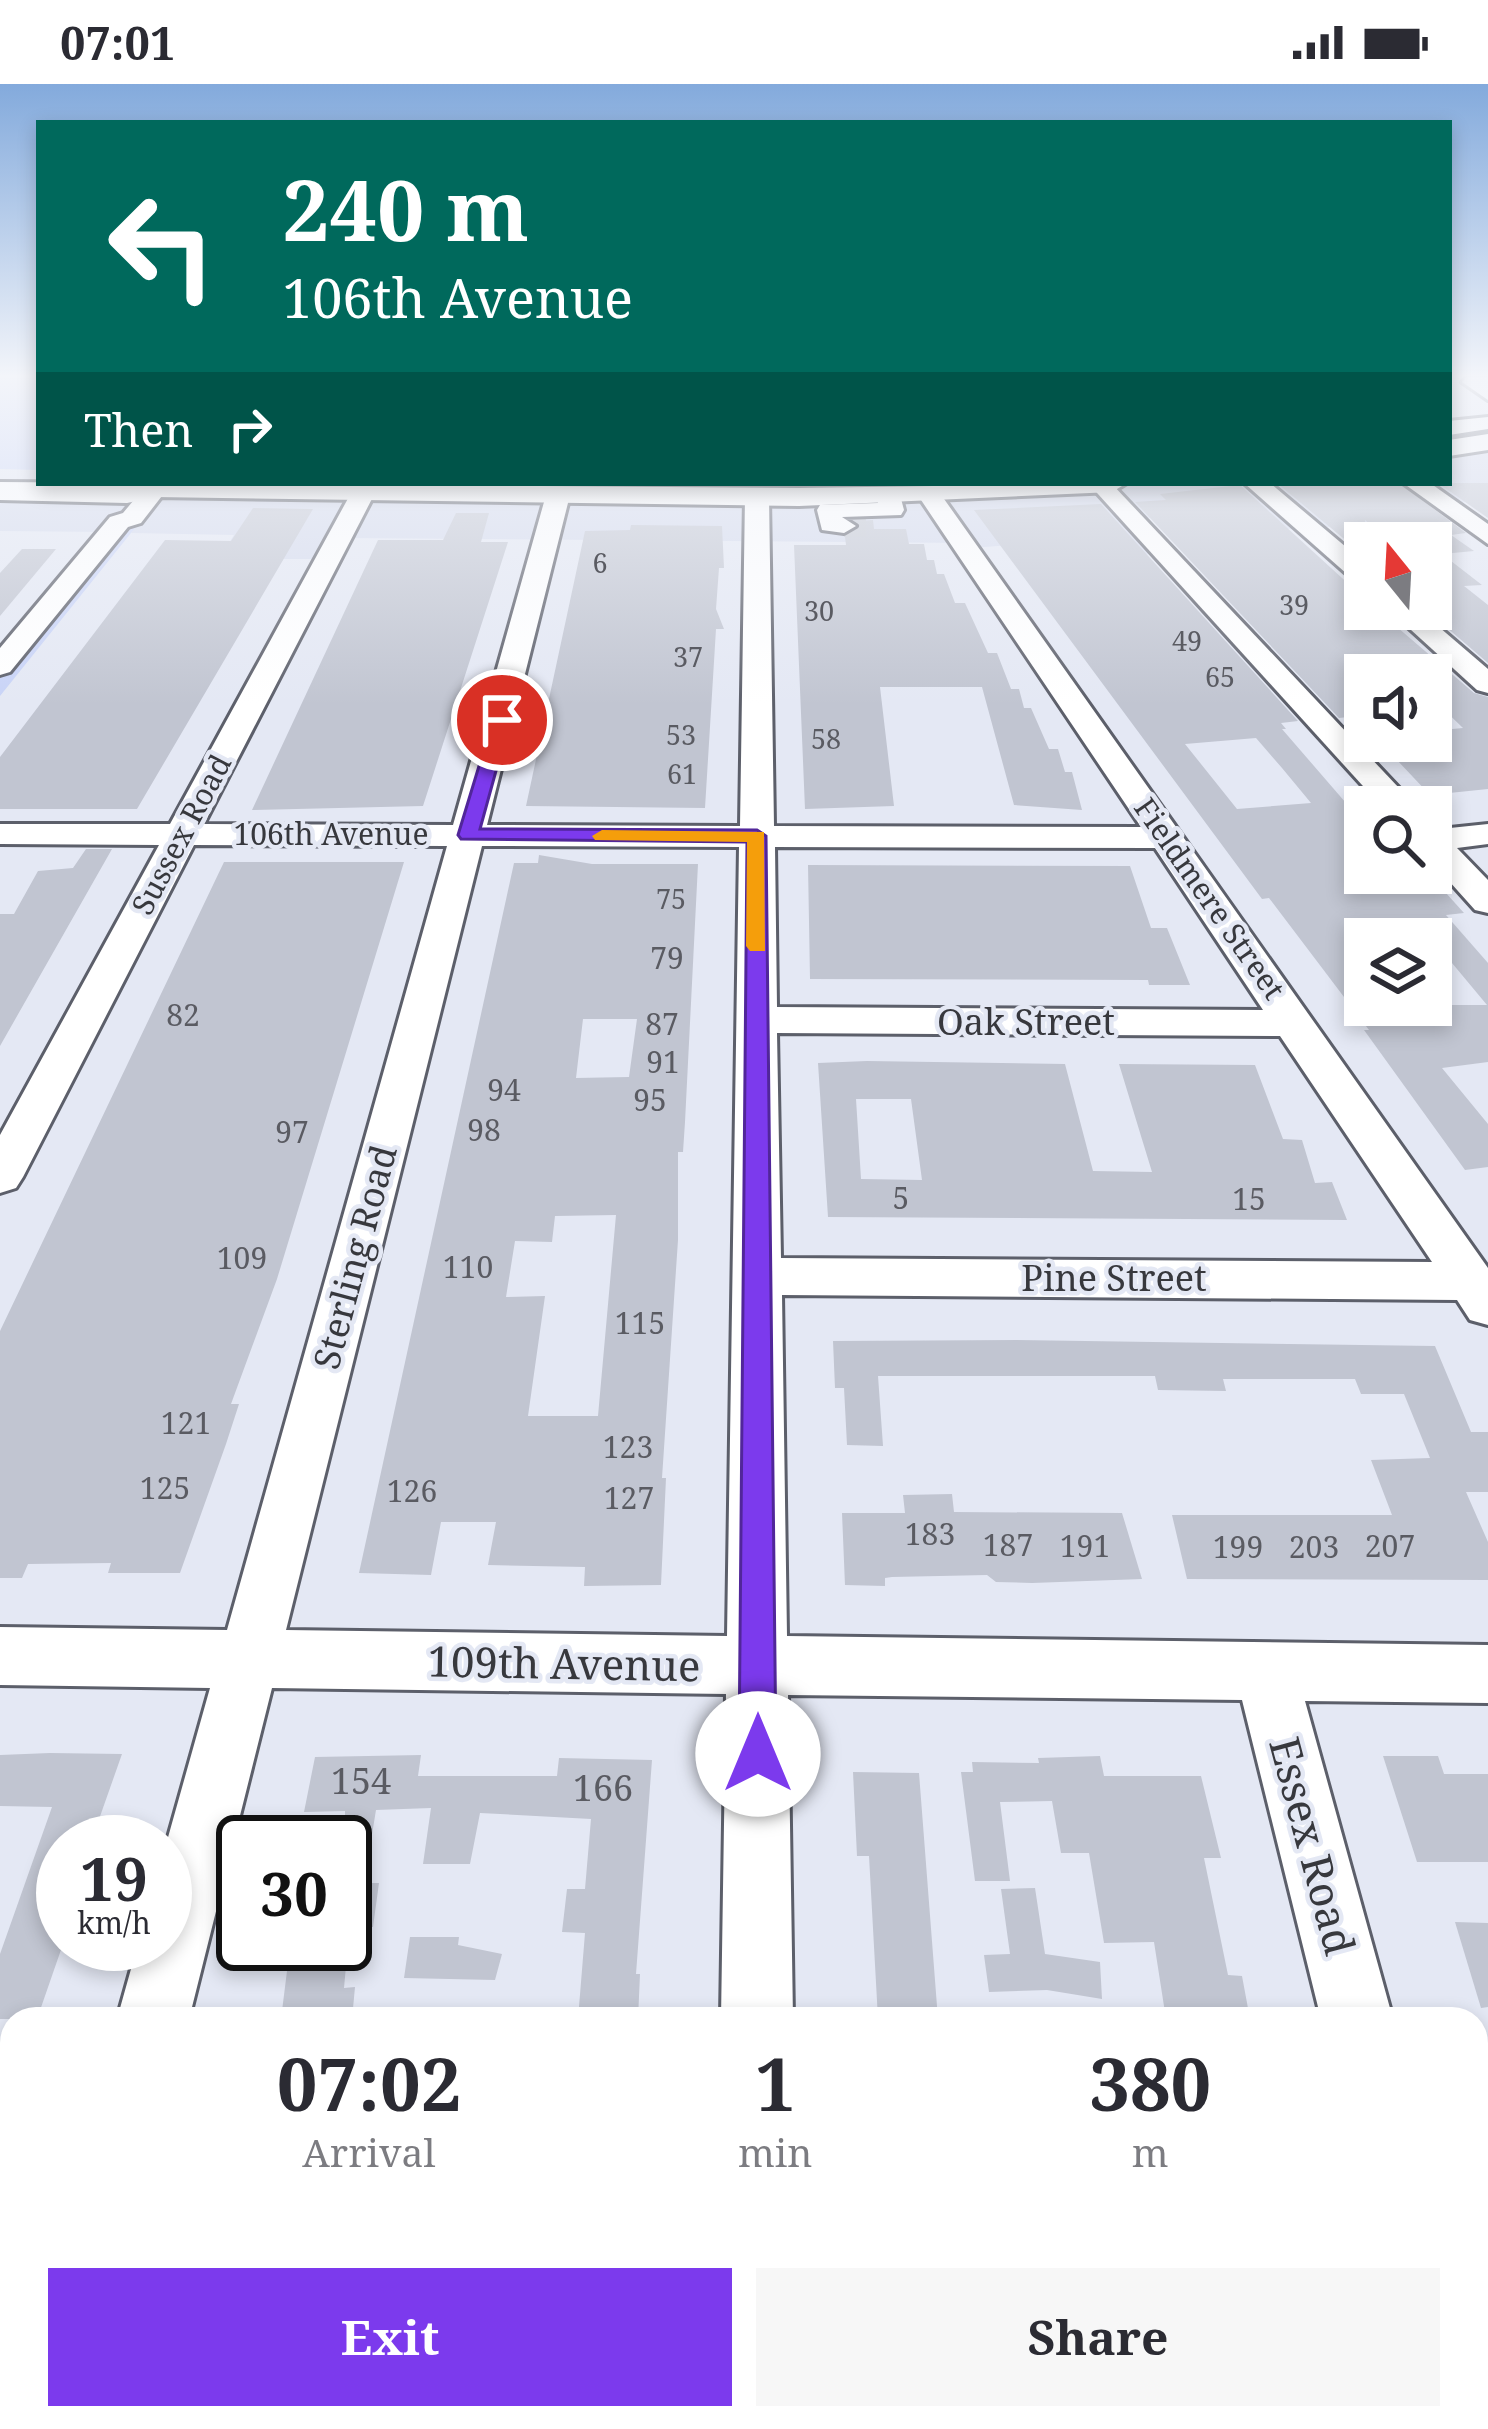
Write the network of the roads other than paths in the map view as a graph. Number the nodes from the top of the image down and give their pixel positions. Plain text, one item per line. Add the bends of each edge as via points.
1 (149, 486) edge
2 (152, 486) edge
3 (190, 486) edge
4 (1028, 486) edge
5 (1102, 486) edge
6 (1260, 486) edge
7 (1420, 486) edge
8 (0, 491) edge
9 (362, 493) junction
10 (558, 496) junction
11 (936, 504) junction
12 (778, 518) junction
13 (1488, 536) edge
14 (1344, 558) edge
15 (42, 630) junction
16 (1426, 630) edge
17 (0, 666) edge
18 (1488, 684) edge
19 (0, 696) edge
20 (1380, 786) edge
21 (0, 834) edge
22 (1488, 834) edge
23 (183, 835) junction
24 (468, 835) junction
25 (757, 836) junction
26 (1167, 838) junction
27 (1452, 838) edge
28 (1452, 863) edge
29 (1488, 902) edge
30 (757, 1020) junction
31 (1294, 1023) junction
32 (0, 1178) edge
33 (758, 1276) junction
34 (1479, 1293) edge
35 (0, 1656) edge
36 (248, 1659) junction
37 (758, 1666) junction
38 (1266, 1672) junction
39 (1488, 1674) edge
40 (156, 2007) edge
41 (757, 2007) edge
42 (1354, 2007) edge

1 - 8 main road via 127,494
2 - 15 street via 133,518 139,523
3 - 9 main road
4 - 11 main road
5 - 20 street
6 - 14 street
7 - 13 street
9 - 10 main road
9 - 23 street, Sussex Road
10 - 12 main road
10 - 24 street, Sterling Road
11 - 12 main road
11 - 26 street, Fieldmere Street
12 - 25 street
15 - 17 street
15 - 19 street
16 - 18 street
21 - 23 street, 106th Avenue
22 - 27 street
23 - 24 street, 106th Avenue
23 - 32 street, Sussex Road
24 - 25 street, 106th Avenue
24 - 36 street, Sterling Road
25 - 26 street, 106th Avenue
25 - 30 street
26 - 31 street, Fieldmere Street
28 - 29 street
30 - 31 street, Oak Street
30 - 33 street
31 - 34 street, Fieldmere Street
33 - 34 street, Pine Street
33 - 37 street
35 - 36 street, 109th Avenue
36 - 37 street, 109th Avenue
36 - 40 street, Sterling Road
37 - 38 street, 109th Avenue
37 - 41 street
38 - 39 street, 109th Avenue
38 - 42 street, Essex Road

